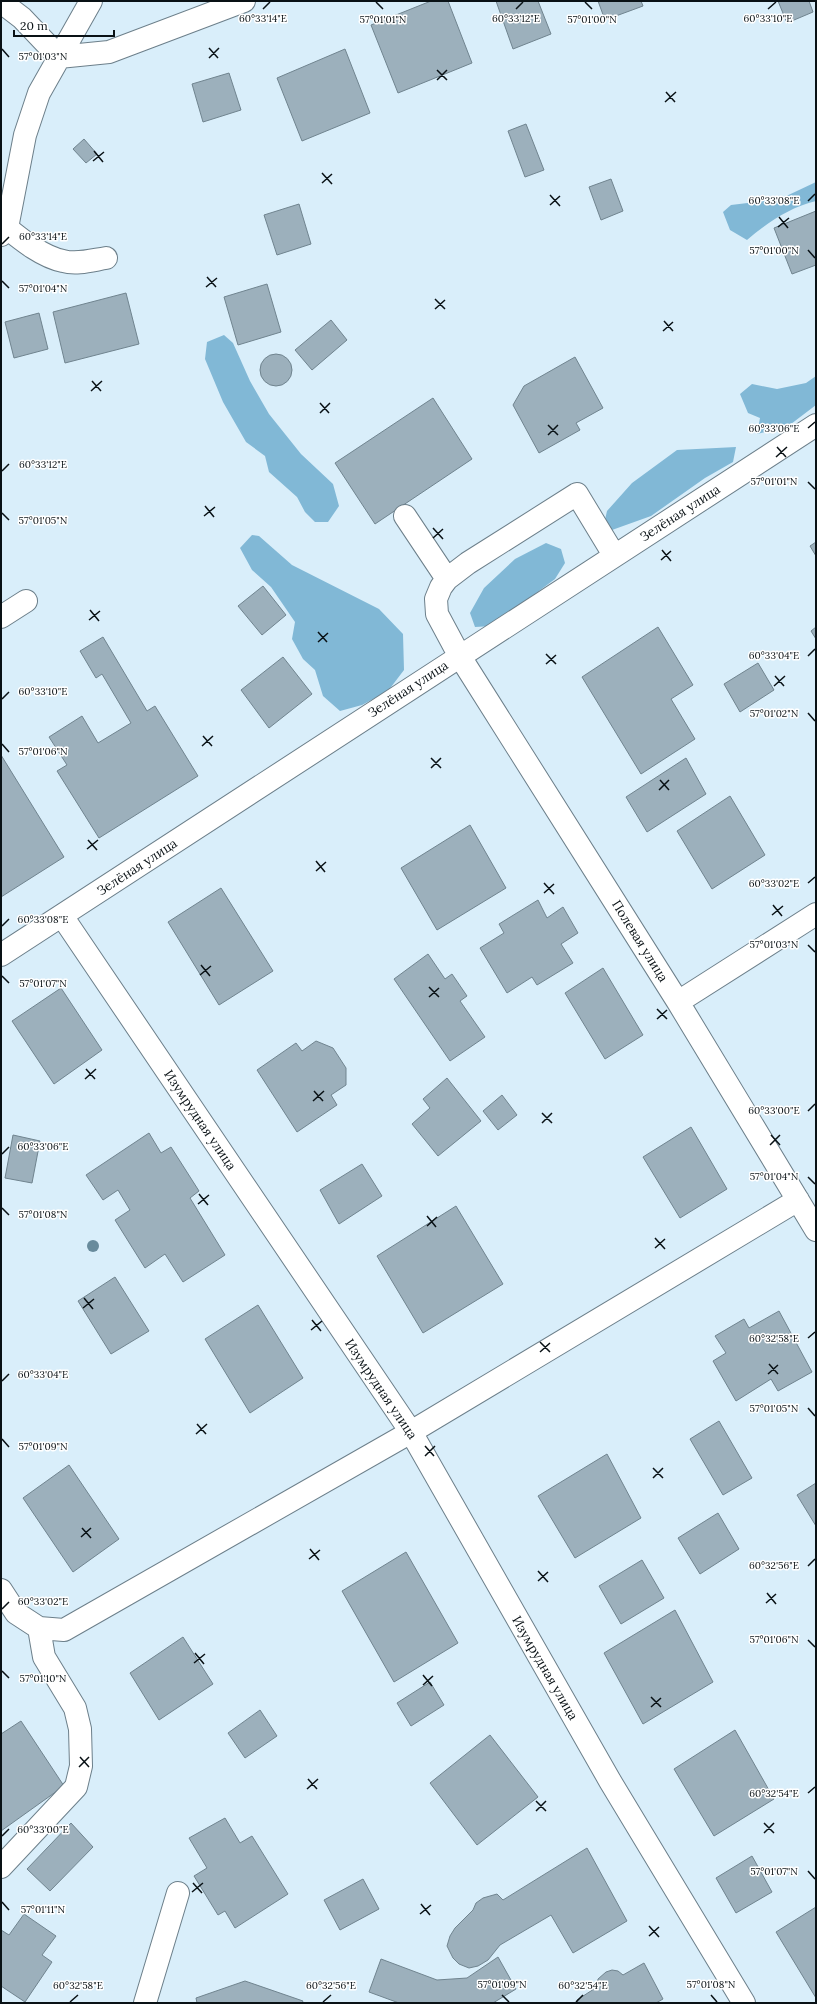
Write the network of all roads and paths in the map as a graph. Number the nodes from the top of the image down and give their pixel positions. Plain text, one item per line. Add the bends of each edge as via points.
1 (91, 1) edge
2 (244, 1) edge
3 (1, 2) edge
4 (59, 57) junction
5 (4, 232) edge
6 (106, 258) dead end
7 (816, 425) edge
8 (405, 516) dead end
9 (614, 555) junction
10 (447, 579) junction
11 (26, 601) dead end
12 (1, 617) edge
13 (459, 656) junction
14 (816, 914) edge
15 (62, 916) junction
16 (1, 955) edge
17 (678, 1002) junction
18 (798, 1200) junction
19 (816, 1230) edge
20 (411, 1432) junction
21 (1, 1590) edge
22 (39, 1628) junction
23 (1, 1867) edge
24 (178, 1893) dead end
25 (145, 2003) edge
26 (744, 2003) edge

1 - 4 street
2 - 4 street via 109,52
3 - 4 street via 22,18
4 - 5 street via 39,93 25,135
5 - 6 street via 63,262
7 - 9 street, Зелёная улица
8 - 10 street
9 - 10 street via 577,494
9 - 13 street, Зелёная улица
10 - 13 street, Полевая улица via 436,599 437,614
11 - 12 street
13 - 15 street, Зелёная улица
13 - 17 street, Полевая улица
14 - 17 street
15 - 16 street, Зелёная улица
15 - 20 street, Изумрудная улица
17 - 18 street, Полевая улица
18 - 19 street, Полевая улица
18 - 20 street
20 - 22 street via 64,1630
20 - 26 street, Изумрудная улица via 610,1781
21 - 22 street via 16,1613
22 - 23 street via 44,1657 75,1708 80,1730 81,1766 76,1786
24 - 25 street

